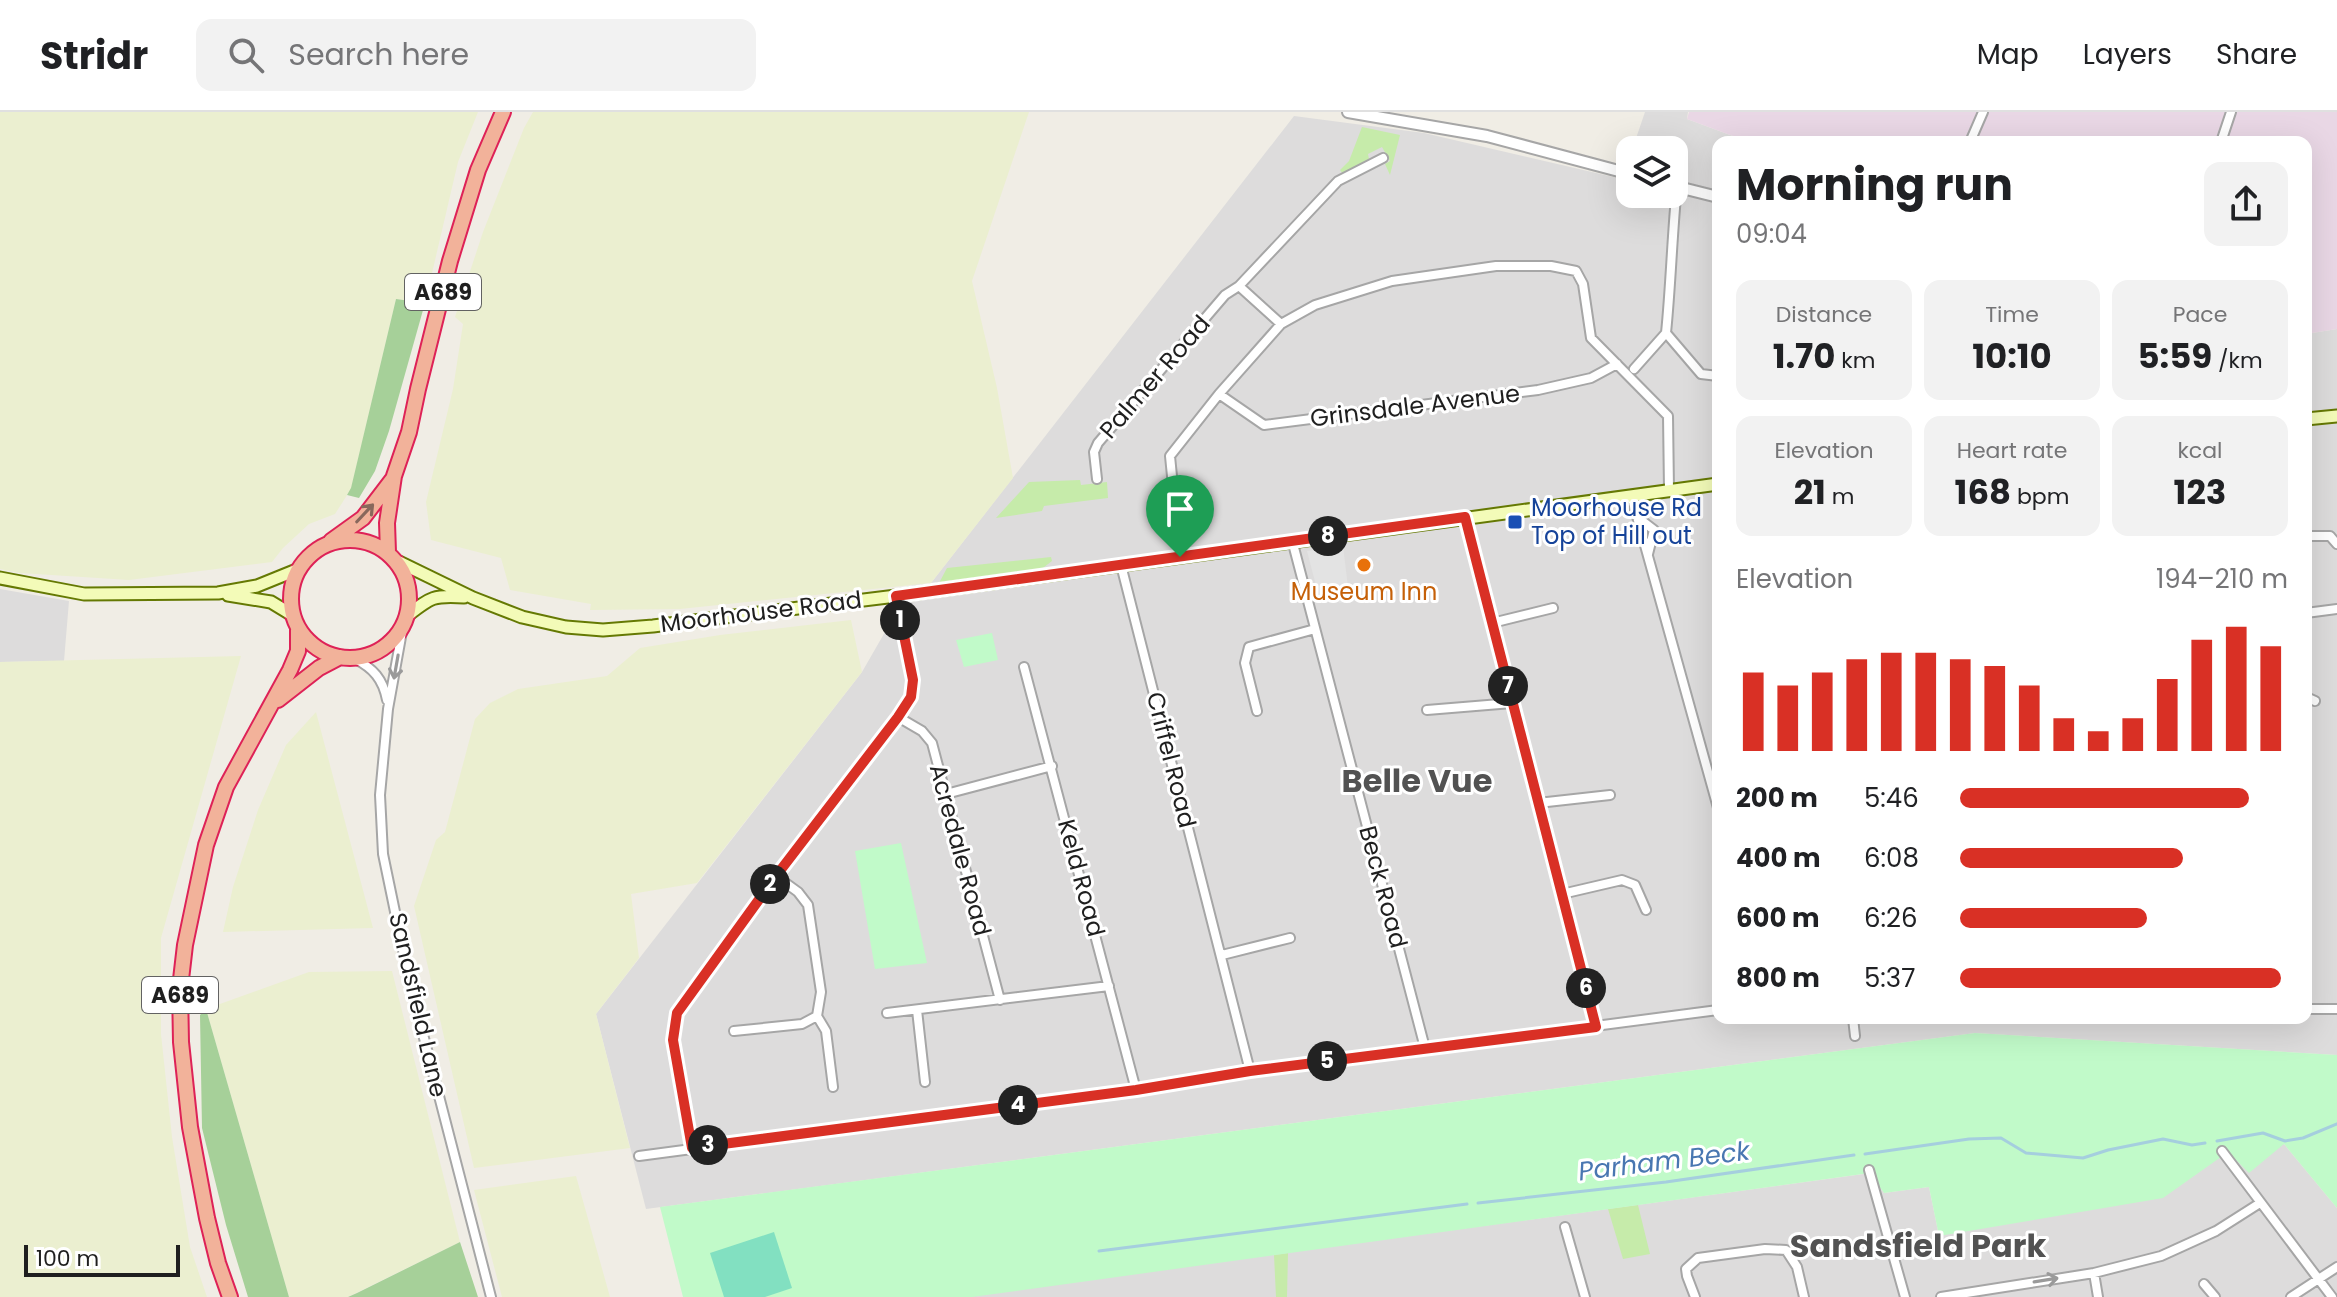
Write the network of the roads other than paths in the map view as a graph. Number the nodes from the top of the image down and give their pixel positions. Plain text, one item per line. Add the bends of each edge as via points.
1 (503, 112) edge
2 (1348, 112) edge
3 (1983, 112) edge
4 (2231, 112) edge
5 (1973, 136) edge
6 (2223, 136) edge
7 (1383, 158) dead end
8 (1616, 170) edge
9 (1688, 189) edge
10 (1712, 195) edge
11 (1674, 208) edge
12 (1239, 286) junction
13 (1281, 324) junction
14 (1666, 333) junction
15 (1617, 364) junction
16 (1634, 369) dead end
17 (1712, 375) edge
18 (1219, 394) junction
19 (2337, 416) edge
20 (2312, 418) edge
21 (394, 476) junction
22 (1097, 479) dead end
23 (1712, 485) edge
24 (1669, 490) junction
25 (1631, 495) junction
26 (1465, 517) junction
27 (2312, 536) edge
28 (1292, 540) junction
29 (329, 542) junction
30 (2337, 544) edge
31 (394, 557) junction
32 (1180, 557) junction
33 (1121, 565) junction
34 (299, 569) junction
35 (0, 578) edge
36 (218, 593) junction
37 (896, 596) junction
38 (473, 598) junction
39 (1553, 608) dead end
40 (2337, 609) edge
41 (2312, 612) edge
42 (405, 621) junction
43 (296, 623) junction
44 (1492, 623) junction
45 (1315, 629) junction
46 (347, 658) junction
47 (1024, 667) dead end
48 (1512, 703) junction
49 (272, 705) junction
50 (388, 709) junction
51 (1427, 710) dead end
52 (1257, 711) dead end
53 (898, 717) junction
54 (1052, 766) junction
55 (1712, 786) edge
56 (946, 794) junction
57 (1610, 795) dead end
58 (1538, 803) junction
59 (776, 876) junction
60 (1562, 894) junction
61 (1646, 910) dead end
62 (1290, 938) dead end
63 (1222, 955) junction
64 (1109, 986) junction
65 (1000, 1000) junction
66 (2312, 1009) edge
67 (2337, 1009) edge
68 (917, 1010) junction
69 (1712, 1011) edge
70 (887, 1013) dead end
71 (817, 1016) junction
72 (1854, 1024) edge
73 (1596, 1027) junction
74 (734, 1031) dead end
75 (1855, 1036) dead end
76 (1425, 1048) junction
77 (1250, 1071) junction
78 (925, 1082) dead end
79 (833, 1087) dead end
80 (1136, 1090) junction
81 (692, 1148) junction
82 (2222, 1151) dead end
83 (639, 1156) dead end
84 (1869, 1170) dead end
85 (2260, 1203) junction
86 (1565, 1227) dead end
87 (2337, 1267) edge
88 (2094, 1273) junction
89 (2319, 1280) junction
90 (2204, 1284) dead end
91 (230, 1297) edge
92 (491, 1297) edge
93 (1585, 1297) edge
94 (1695, 1297) edge
95 (1804, 1297) edge
96 (1905, 1297) edge
97 (1941, 1297) edge
98 (2098, 1297) edge
99 (2215, 1297) edge
100 (2291, 1297) edge
101 (2332, 1297) edge

1 - 21 highway, A689 via 478,170 450,261
2 - 8 street via 1487,136
3 - 5 street
4 - 6 street
7 - 12 street, Palmer Road via 1338,181
9 - 10 street
11 - 14 street
12 - 13 street
12 - 22 street, Palmer Road via 1225,295 1098,443
13 - 15 street via 1315,305 1392,281 1496,266 1551,266 1576,271 1591,338
13 - 18 street
14 - 16 street
14 - 17 street via 1701,374
15 - 18 street, Grinsdale Avenue via 1591,378 1538,390 1264,425
15 - 24 street via 1668,416
18 - 32 street via 1170,456
19 - 20 main road
29 -> 21 highway, A689 via 363,518
21 - 31 highway, A689 via 387,523
23 - 24 main road, Moorhouse Road
24 - 25 main road, Moorhouse Road
25 - 26 main road, Moorhouse Road
25 - 55 street via 1637,517 1654,530 1648,556
26 - 28 main road, Moorhouse Road
26 - 44 street
27 - 30 street via 2330,536
28 - 32 main road, Moorhouse Road
28 - 45 street, Beck Road
29 - 31 highway via 362,541
29 - 34 highway, A689
31 - 38 main road, Moorhouse Road
31 - 42 highway, A689 via 408,584
32 - 33 main road, Moorhouse Road
33 - 37 main road, Moorhouse Road
33 - 63 street, Criffel Road
34 - 36 main road via 257,586
34 - 43 highway, A689 via 290,594
35 - 36 main road via 84,594
36 - 43 main road via 271,602
37 - 38 main road, Moorhouse Road via 603,630 522,617
37 - 53 street via 913,680 911,697
38 - 42 main road, Moorhouse Road via 429,599
39 - 44 street
40 - 41 street
42 - 46 highway, A689 via 388,645 372,655
42 -> 50 street, Sandsfield Lane
43 - 46 highway via 320,651
43 - 49 highway, A689 via 298,651
44 - 48 street
45 - 52 street via 1249,647 1245,663
45 - 76 street, Beck Road
46 - 49 highway, A689 via 319,668
46 - 50 street via 373,669
47 - 54 street, Keld Road
48 - 51 street
48 - 58 street
49 - 91 highway, A689 via 226,787 206,845 180,988 190,1127 207,1218
50 - 92 street, Sandsfield Lane via 380,795 383,854 410,984
53 - 56 street, Acredale Road via 932,743
53 - 59 street
54 - 56 street
54 - 64 street, Keld Road
56 - 65 street, Acredale Road
57 - 58 street
58 - 60 street
59 - 71 street via 808,905 821,992
59 - 81 street via 677,1013 673,1040
60 - 61 street via 1622,880 1635,885
60 - 73 street
62 - 63 street
63 - 77 street, Criffel Road
64 - 65 street
64 - 80 street, Keld Road
65 - 68 street
66 - 67 street
68 - 70 street
68 - 78 street
69 - 73 street
71 - 74 street via 802,1024
71 - 79 street via 826,1031
72 - 75 street
73 - 76 street
76 - 77 street
77 - 80 street
80 - 81 street
81 - 83 street
82 - 85 street
84 - 96 street
85 - 88 street via 2161,1256
85 - 89 street
86 - 93 street
87 - 89 street
97 -> 88 street
88 - 98 street
89 - 100 street
89 - 101 street
90 - 99 street
94 - 95 street via 1686,1269 1698,1258 1765,1249 1786,1250 1797,1267

